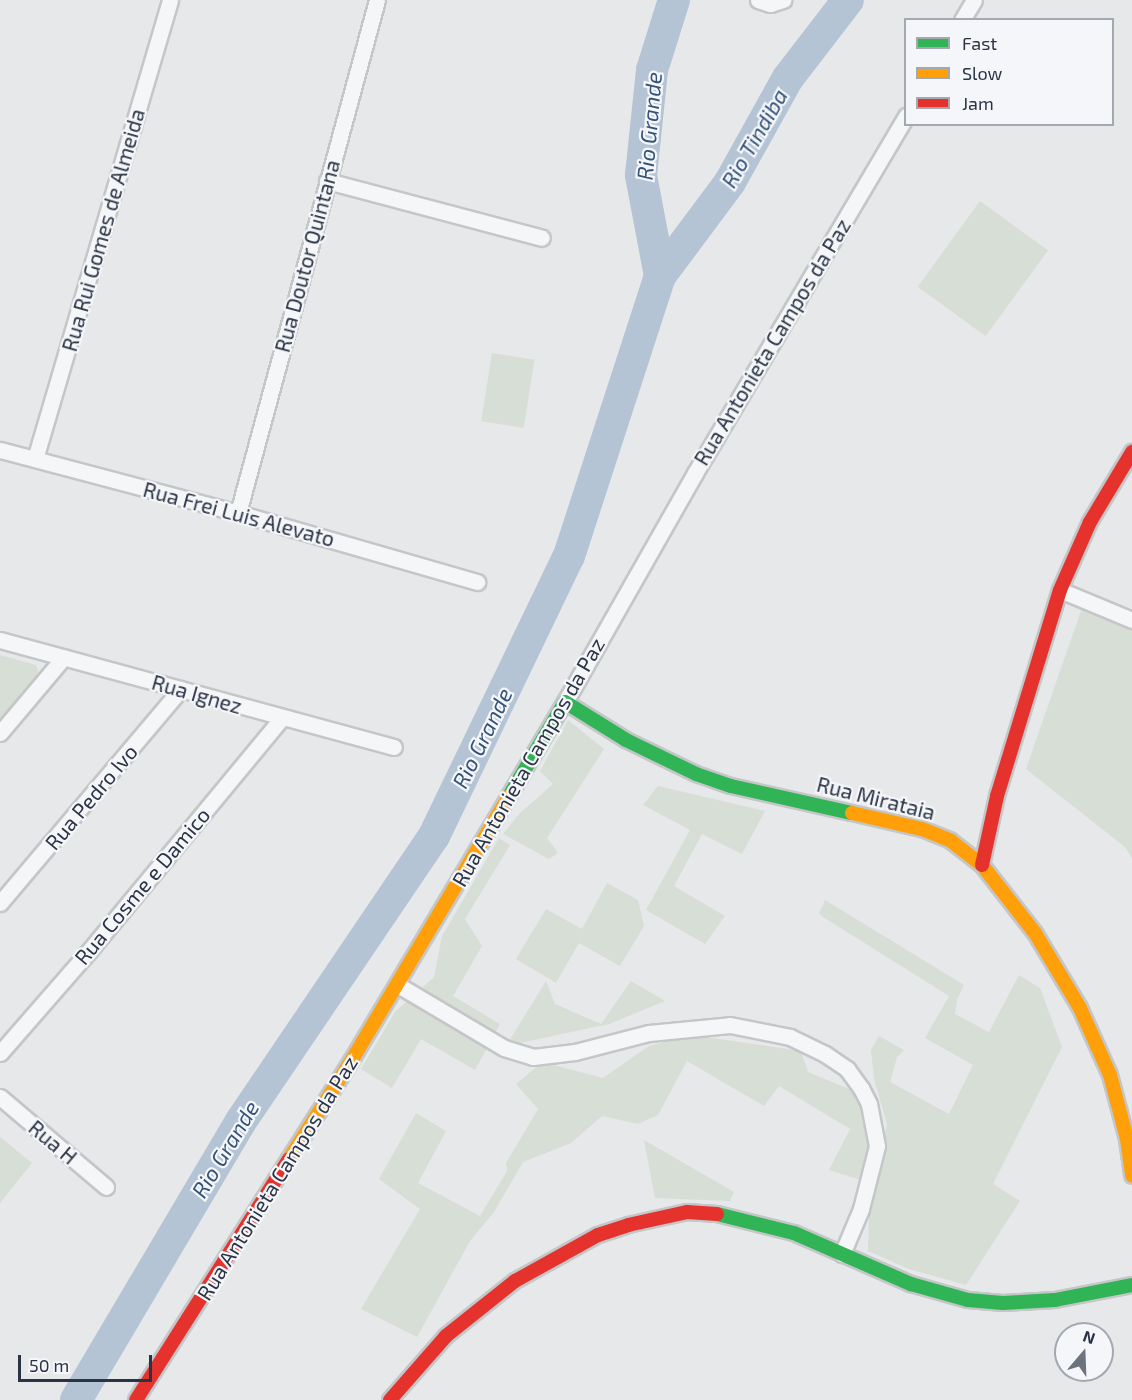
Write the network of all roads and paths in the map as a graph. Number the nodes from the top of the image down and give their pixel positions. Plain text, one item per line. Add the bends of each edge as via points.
1 (170, 0) edge
2 (377, 0) edge
3 (758, 0) edge
4 (783, 0) edge
5 (974, 0) edge
6 (963, 18) edge
7 (904, 119) edge
8 (327, 181) junction
9 (542, 238) dead end
10 (0, 450) edge
11 (35, 459) junction
12 (1130, 459) edge
13 (238, 513) junction
14 (477, 582) dead end
15 (1060, 590) junction
16 (1132, 620) edge
17 (0, 640) edge
18 (64, 657) junction
19 (181, 689) junction
20 (565, 702) junction
21 (282, 718) junction
22 (0, 733) edge
23 (394, 747) dead end
24 (982, 865) junction
25 (0, 903) edge
26 (398, 984) junction
27 (0, 1053) edge
28 (0, 1097) edge
29 (1132, 1176) edge
30 (106, 1187) dead end
31 (842, 1254) junction
32 (1132, 1285) edge
33 (136, 1400) edge
34 (390, 1400) edge

1 - 11 street, Rua Rui Gomes de Almeida
2 - 8 street, Rua Doutor Quintana
3 - 4 street via 770,4
5 - 6 street
7 - 20 street, Rua Antonieta Campos da Paz
8 - 9 street
8 - 13 street, Rua Doutor Quintana
10 - 11 street, Rua Frei Luis Alevato
11 - 13 street, Rua Frei Luis Alevato
12 - 15 street via 1090,522
13 - 14 street, Rua Frei Luis Alevato
15 - 16 street
15 - 24 street via 1000,785
17 - 18 street, Rua Ignez
18 - 19 street, Rua Ignez
18 - 22 street
19 - 21 street, Rua Ignez
19 - 25 street, Rua Pedro Ivo
20 - 24 street, Rua Mirataia via 635,745 696,774 731,786 922,829 951,841
20 - 26 street, Rua Antonieta Campos da Paz
21 - 23 street, Rua Ignez
21 - 27 street, Rua Cosme e Damico
24 - 29 street, Rua Mirataia via 1035,933 1080,1008 1110,1076 1127,1139
26 - 31 street via 504,1048 533,1057 575,1052 649,1033 730,1025 790,1037 825,1054 847,1069 861,1088 869,1104 877,1146 861,1209
26 - 33 street, Rua Antonieta Campos da Paz
28 - 30 street, Rua H
31 - 32 street via 911,1284 968,1300 1055,1300
31 - 34 street via 794,1233 724,1215 687,1212 598,1234 515,1281 446,1336

